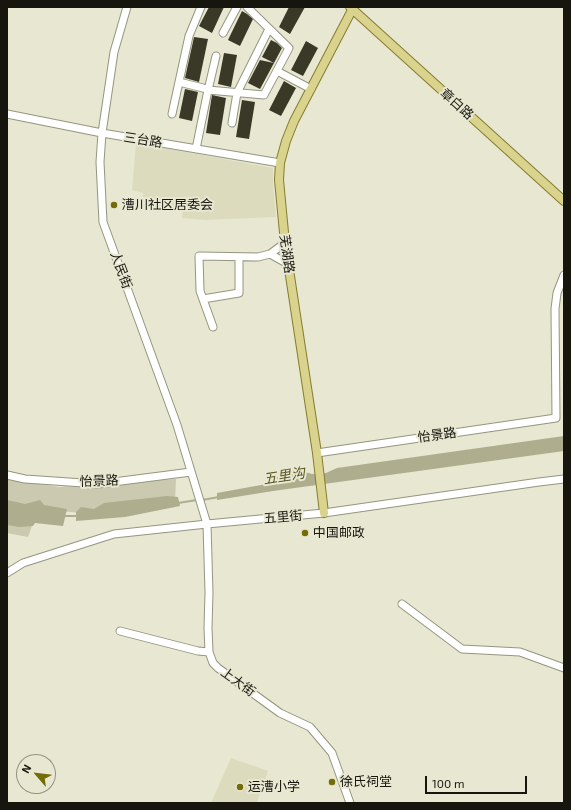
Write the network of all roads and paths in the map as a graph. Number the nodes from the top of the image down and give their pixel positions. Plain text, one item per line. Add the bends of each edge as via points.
1 (127, 7) edge
2 (201, 7) edge
3 (237, 7) edge
4 (246, 7) edge
5 (351, 8) edge
6 (269, 29) junction
7 (224, 33) dead end
8 (216, 56) dead end
9 (277, 71) junction
10 (179, 82) junction
11 (311, 89) junction
12 (208, 90) junction
13 (237, 93) junction
14 (7, 114) edge
15 (172, 114) dead end
16 (232, 123) dead end
17 (102, 133) junction
18 (196, 148) junction
19 (280, 162) junction
20 (564, 201) edge
21 (285, 243) junction
22 (270, 254) junction
23 (239, 257) junction
24 (288, 264) junction
25 (564, 275) edge
26 (202, 299) junction
27 (213, 327) dead end
28 (317, 452) junction
29 (191, 472) junction
30 (7, 475) edge
31 (564, 479) edge
32 (324, 513) junction
33 (207, 524) junction
34 (7, 573) edge
35 (402, 604) dead end
36 (120, 631) dead end
37 (209, 652) junction
38 (564, 668) edge
39 (350, 803) edge

1 - 17 street, 人民街 via 114,52
2 - 10 street via 189,36
3 - 7 street
4 - 6 street
5 - 11 main road, 芜湖路
5 - 20 main road, 章白路
6 - 9 street via 288,48
6 - 13 street
8 - 12 street
9 - 11 street
9 - 13 street via 264,95
10 - 12 street
10 - 15 street
11 - 19 main road, 芜湖路 via 286,141
12 - 13 street
12 - 18 street
13 - 16 street
14 - 17 street, 三台路
17 - 18 street, 三台路
17 - 29 street, 人民街 via 100,162 104,222 177,425
18 - 19 street, 三台路
19 - 21 main road, 芜湖路 via 279,180
21 - 22 street
21 - 24 main road, 芜湖路
22 - 23 street
22 - 24 street
23 - 26 street via 239,293
23 - 26 street via 199,256
24 - 28 main road, 芜湖路
25 - 28 street, 怡景路 via 557,293 555,309 556,418
26 - 27 street
28 - 32 main road, 芜湖路
29 - 30 street, 怡景路 via 98,484 25,479
29 - 33 street, 人民街
31 - 32 street, 五里街
32 - 33 street, 五里街
33 - 34 street, 五里街 via 114,534 23,563
33 - 37 street, 上大街
35 - 38 street via 462,649 520,652
36 - 37 street
37 - 39 street, 上大街 via 218,668 280,713 310,727 332,754

